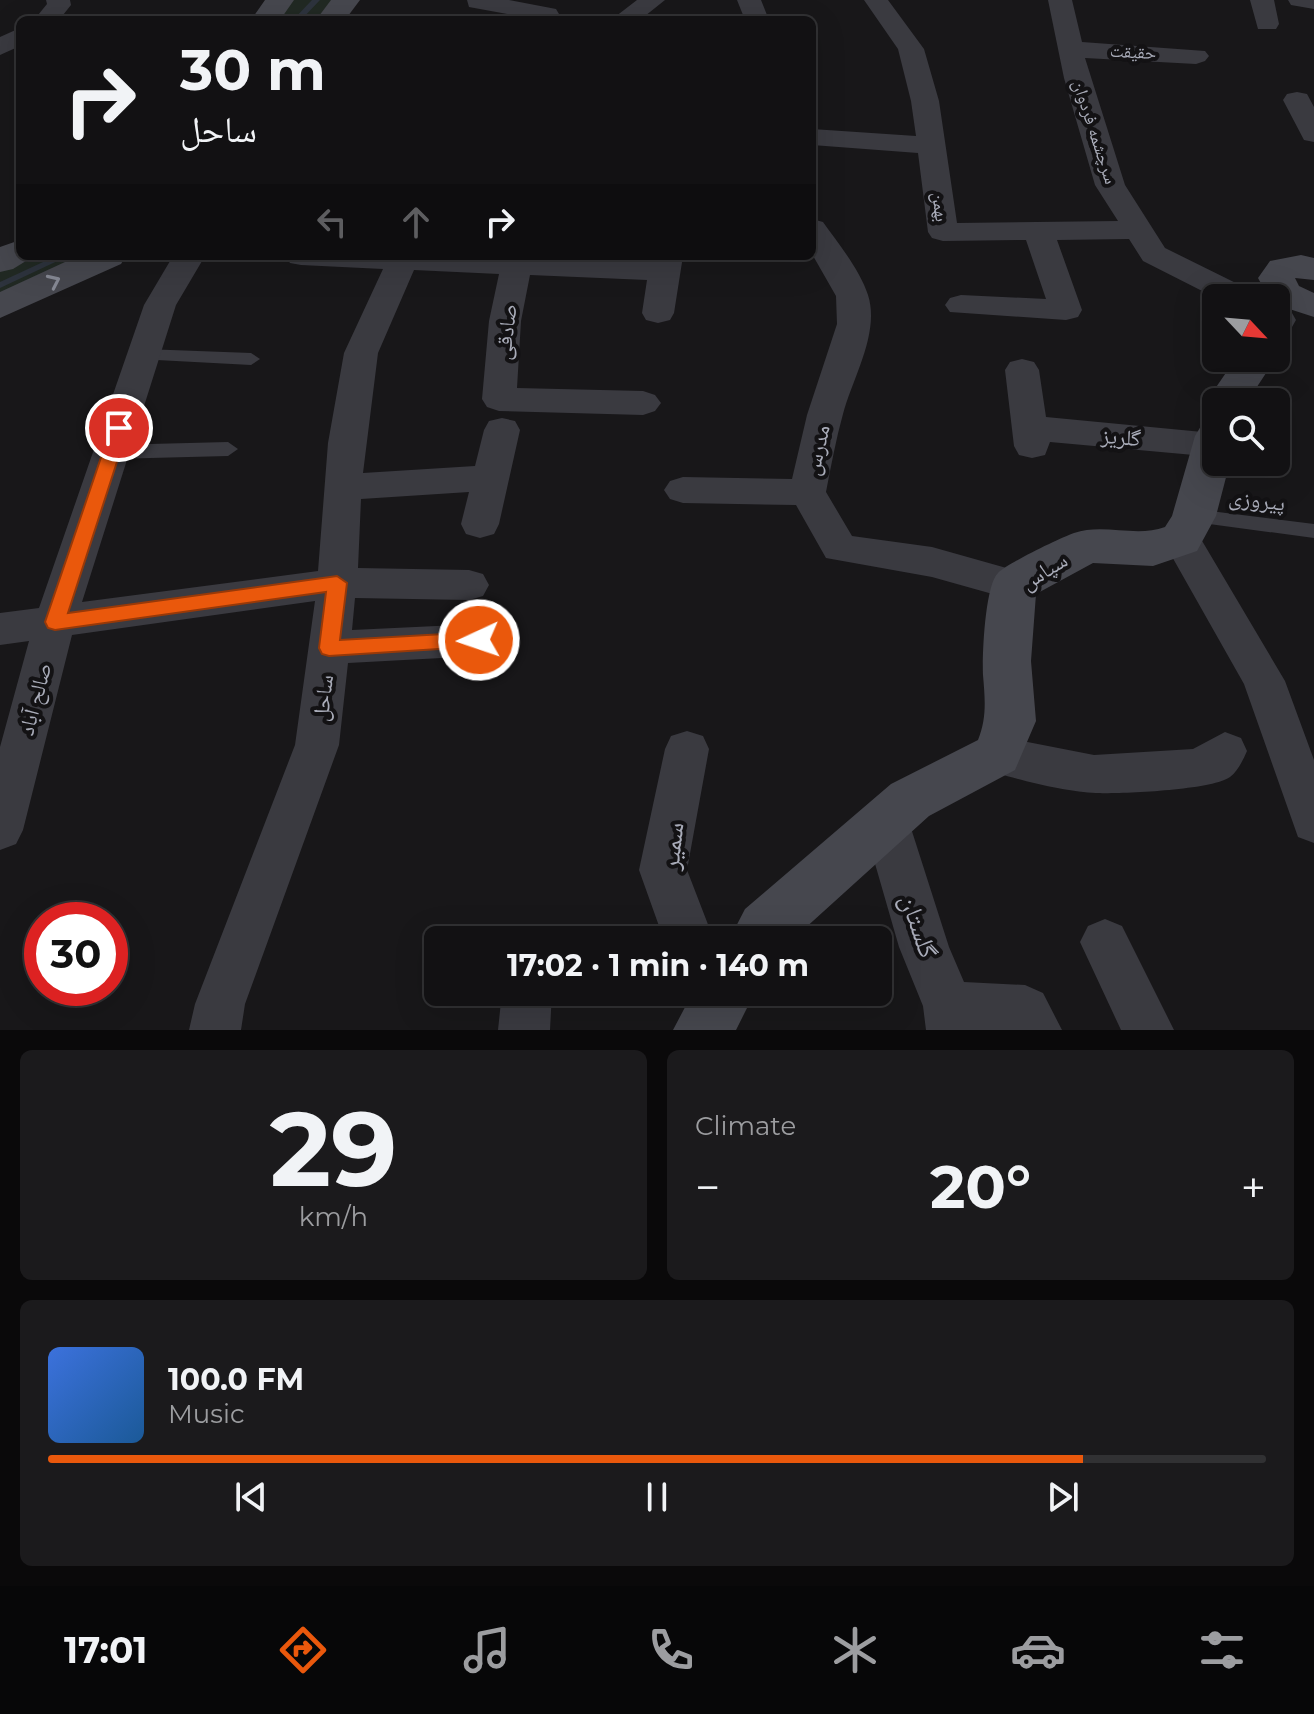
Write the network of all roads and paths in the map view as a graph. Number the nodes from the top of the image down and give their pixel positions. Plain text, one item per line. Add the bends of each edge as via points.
1 (346, 0) edge
2 (653, 0) edge
3 (876, 0) edge
4 (1060, 0) edge
5 (1300, 0) edge
6 (479, 1) edge
7 (1314, 2) edge
8 (547, 14) dead end
9 (333, 16) edge
10 (464, 16) edge
11 (629, 16) edge
12 (16, 41) edge
13 (1071, 49) junction
14 (1196, 56) dead end
15 (1, 60) edge
16 (1297, 100) dead end
17 (1314, 134) edge
18 (816, 137) edge
19 (931, 145) junction
20 (1139, 230) junction
21 (1038, 231) junction
22 (816, 237) edge
23 (99, 260) edge
24 (187, 260) edge
25 (402, 260) edge
26 (418, 260) edge
27 (560, 262) edge
28 (667, 263) edge
29 (516, 266) junction
30 (1213, 284) edge
31 (961, 305) dead end
32 (0, 306) edge
33 (658, 313) dead end
34 (144, 355) junction
35 (251, 359) dead end
36 (1022, 370) dead end
37 (643, 403) dead end
38 (500, 415) junction
39 (1202, 440) edge
40 (228, 449) dead end
41 (111, 452) junction
42 (1204, 476) edge
43 (491, 478) junction
44 (343, 487) junction
45 (683, 490) dead end
46 (807, 492) junction
47 (480, 524) dead end
48 (1188, 528) junction
49 (1314, 531) edge
50 (337, 583) junction
51 (469, 585) dead end
52 (1014, 585) junction
53 (55, 622) junction
54 (0, 629) edge
55 (479, 640) dead end
56 (329, 648) junction
57 (687, 749) dead end
58 (1225, 751) dead end
59 (997, 755) junction
60 (886, 822) junction
61 (1314, 823) edge
62 (0, 830) edge
63 (684, 926) edge
64 (767, 926) edge
65 (1105, 942) dead end
66 (526, 1006) edge
67 (951, 1018) edge
68 (215, 1030) edge
69 (524, 1030) edge
70 (1036, 1030) edge
71 (1148, 1030) edge

1 - 9 street
2 - 11 street
3 - 19 street, بهمن via 911,49
4 - 13 street, سرچشمه فردوان
5 - 7 street
6 - 8 street
6 - 10 street
12 - 15 street
13 - 14 street, حقیقت
13 - 20 street, سرچشمه فردوان via 1110,185
16 - 17 street
18 - 19 street
19 - 21 street, بهمن via 943,232
20 - 21 street, بهمن
20 - 30 street, سرچشمه فردوان via 1154,254
21 - 31 street via 1066,310
22 - 46 street, مدرس via 839,266 853,299 851,338 825,414
32 -> 23 street
24 - 34 street, صالح آباد via 160,305
25 - 44 street, ساحل via 361,353
26 - 29 street
27 - 28 street
27 - 29 street
28 - 33 street
29 - 38 street, صادقی via 505,321
34 - 35 lane
34 - 41 street, صالح آباد
36 - 39 street, گلریز via 1030,437
37 - 38 street
38 - 43 street, صادقی
40 - 41 lane
41 - 53 street, صالح آباد
42 - 48 street
43 - 44 street
43 - 47 street, صادقی
44 - 50 street, ساحل
45 - 46 street
46 - 52 street, مدرس via 840,548 932,562
48 - 49 lane, پیروزی
48 - 52 street, سپاس via 1153,549 1087,546
48 - 61 street via 1264,681
50 - 51 street
50 - 53 street
50 - 56 street, ساحل
52 - 59 street, سپاس via 1007,661 1011,721
53 - 54 street
53 - 62 street, صالح آباد
55 - 56 street
56 - 68 street, ساحل via 317,745 220,1004
57 - 63 street, سمیر via 663,870
58 - 59 street via 1214,764 1193,768 1094,774
59 - 60 street via 910,800
60 - 64 street
60 - 67 street, گلستان
65 - 71 street
66 - 69 street
67 - 70 street via 1025,1010

